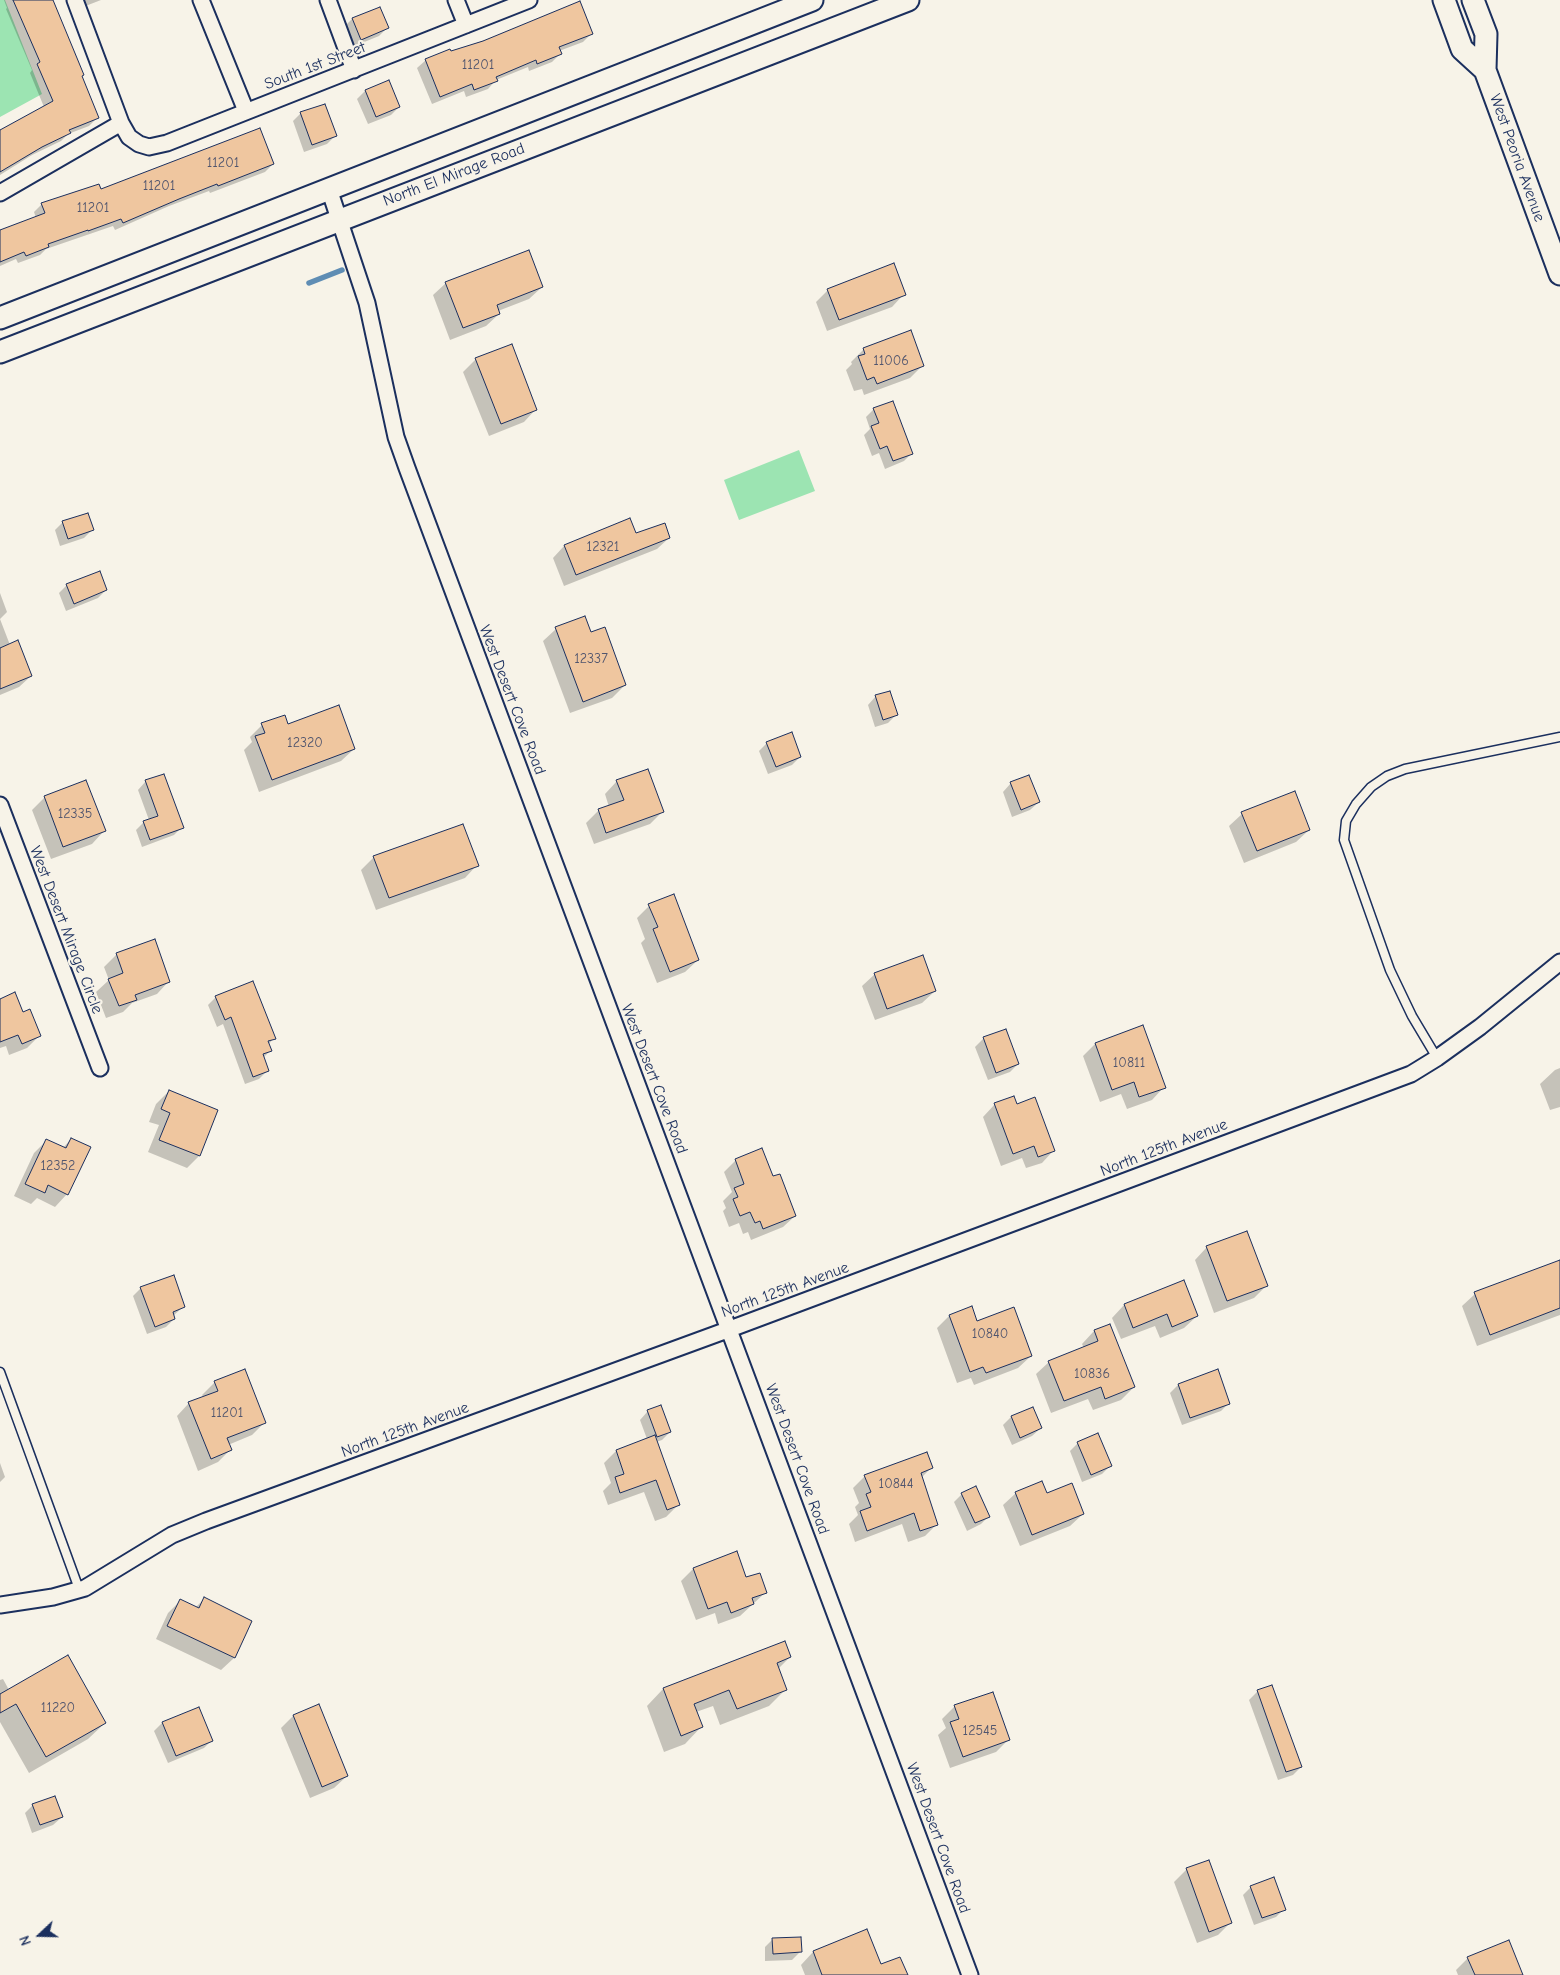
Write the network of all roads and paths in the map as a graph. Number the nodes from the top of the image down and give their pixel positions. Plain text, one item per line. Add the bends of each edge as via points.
1 (75, 0) edge
2 (201, 0) edge
3 (328, 0) edge
4 (456, 0) edge
5 (528, 0) edge
6 (812, 0) edge
7 (908, 0) edge
8 (1444, 0) edge
9 (1473, 0) edge
10 (466, 25) junction
11 (354, 70) junction
12 (1485, 70) junction
13 (246, 111) junction
14 (121, 123) junction
15 (329, 189) junction
16 (0, 193) edge
17 (340, 219) junction
18 (1560, 274) edge
19 (0, 318) edge
20 (0, 352) edge
21 (1560, 737) edge
22 (0, 805) edge
23 (1560, 962) edge
24 (1437, 1058) junction
25 (100, 1068) dead end
26 (730, 1329) junction
27 (0, 1372) edge
28 (80, 1589) junction
29 (0, 1605) edge
30 (970, 1975) edge

1 - 14 street, South 1st Street
2 - 13 street
3 - 11 street
4 - 10 street
5 - 10 street, South 1st Street
6 - 15 main road, North El Mirage Road
7 - 17 main road, North El Mirage Road
8 - 12 main road, West Peoria Avenue via 1462,49
9 - 12 main road, West Peoria Avenue via 1486,34
10 - 11 street, South 1st Street
11 - 13 street, South 1st Street
12 - 18 main road, West Peoria Avenue
13 - 14 street, South 1st Street via 167,143 148,147 128,137
14 - 16 street
15 - 17 street, West Desert Cove Road
15 - 19 main road, North El Mirage Road
17 - 20 main road, North El Mirage Road
17 - 26 street, West Desert Cove Road via 367,303 396,437
21 - 24 lane via 1405,769 1387,776 1370,787 1346,821 1344,840 1390,970
22 - 25 street, West Desert Mirage Circle
23 - 24 street, North 125th Avenue
24 - 26 street, North 125th Avenue via 1412,1074
26 - 28 street, North 125th Avenue via 172,1535
26 - 30 street, West Desert Cove Road
27 - 28 lane
28 - 29 street, North 125th Avenue via 53,1597

